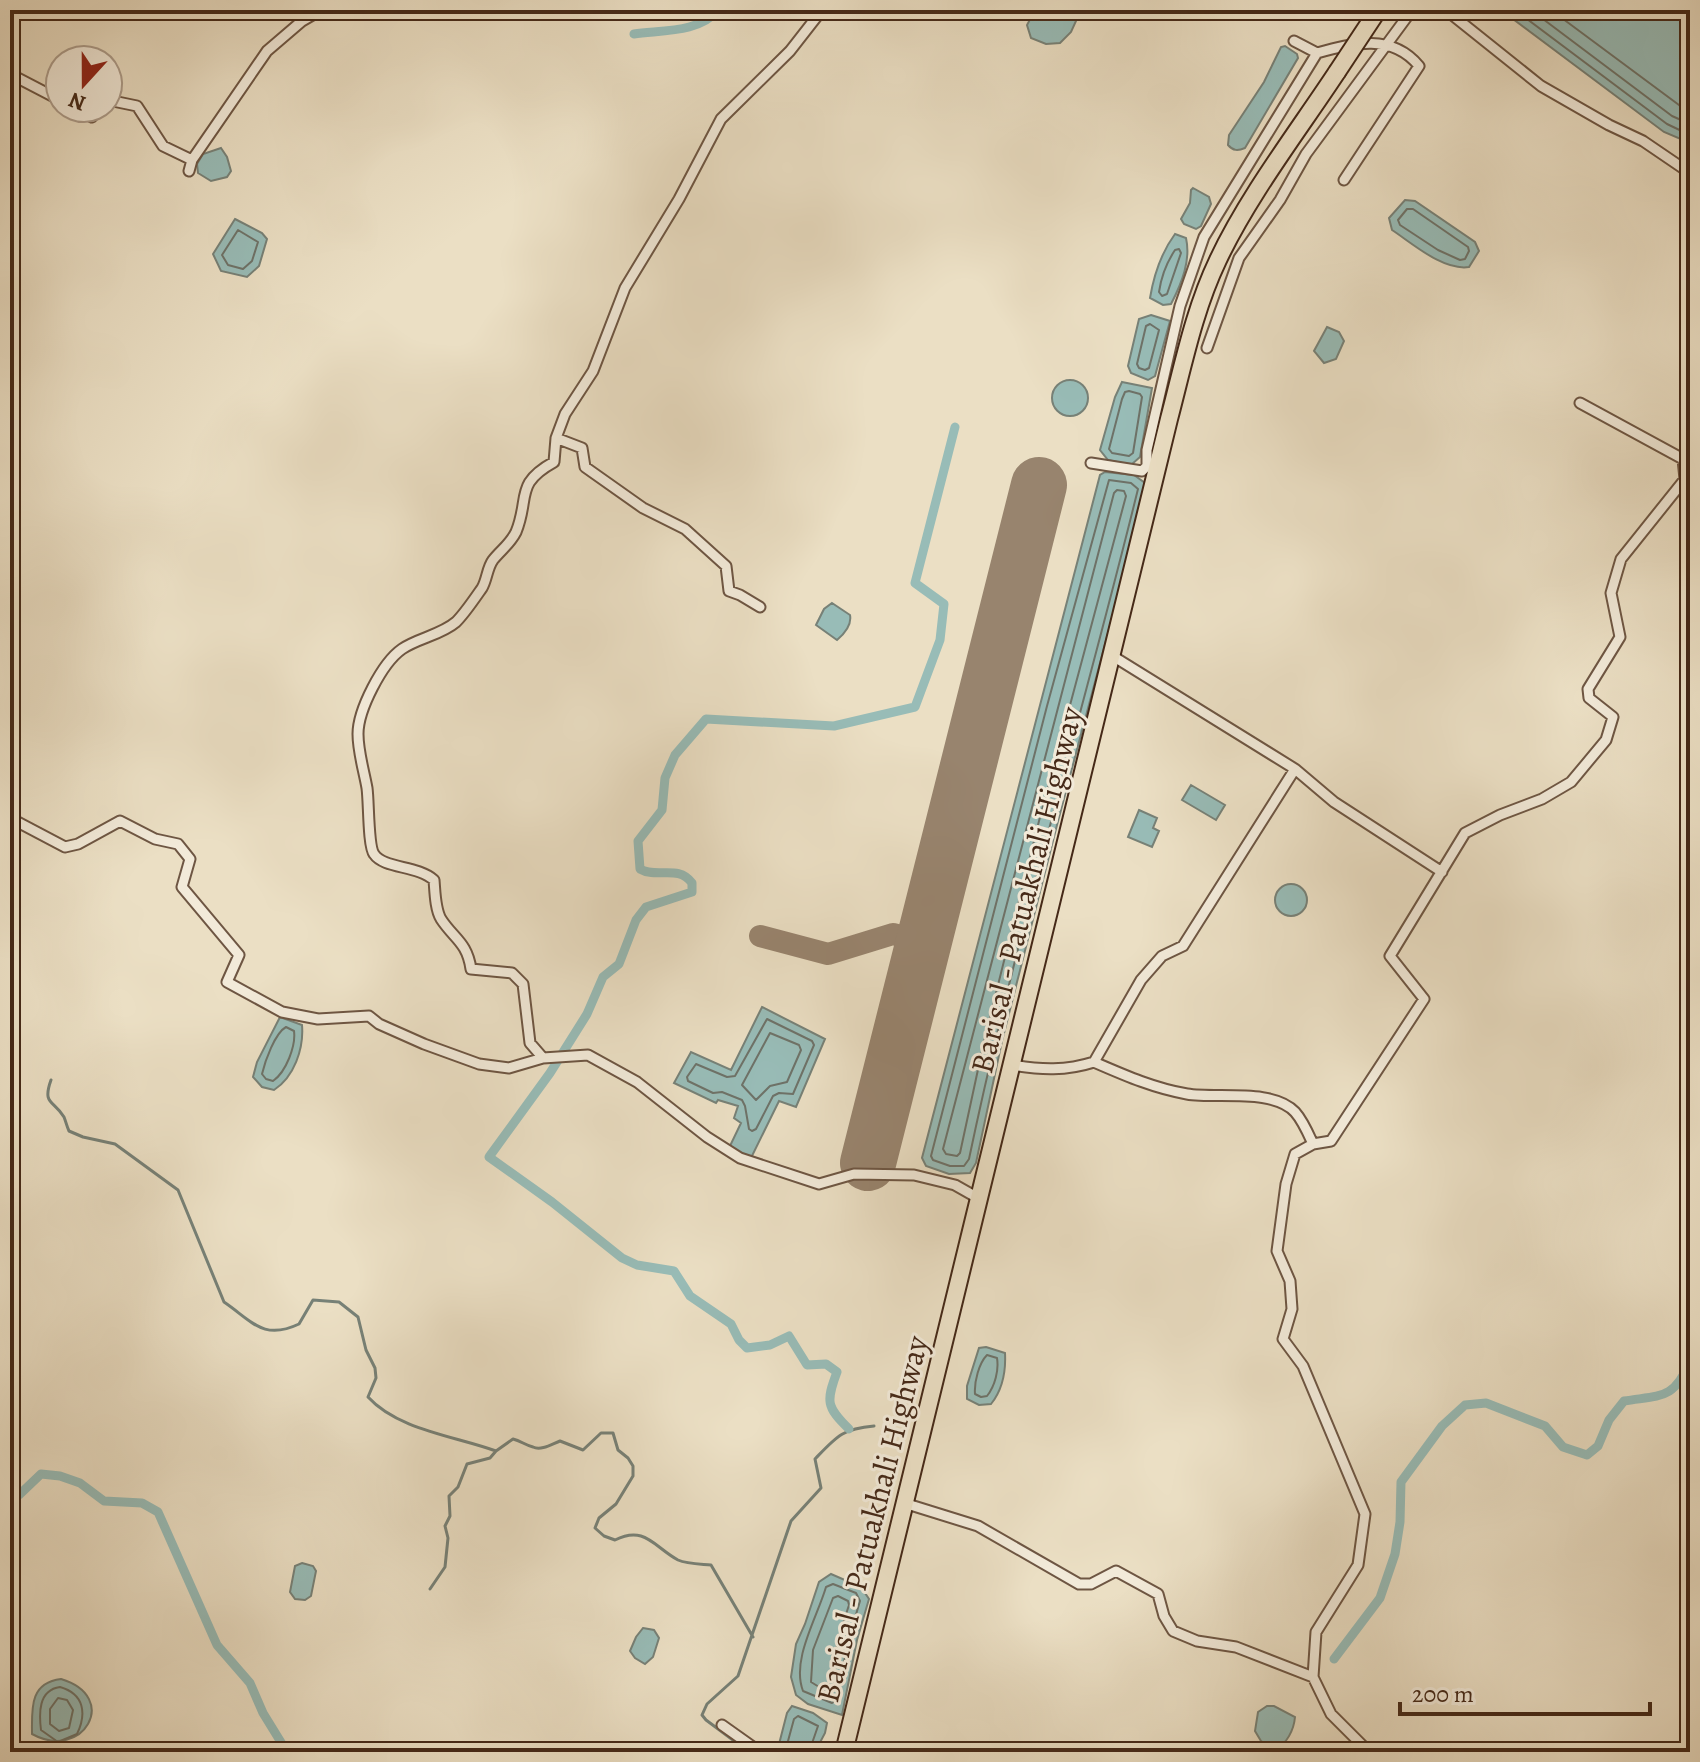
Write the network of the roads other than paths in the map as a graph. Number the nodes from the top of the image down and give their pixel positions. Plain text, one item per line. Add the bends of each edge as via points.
1 (321, 10) edge
2 (822, 10) edge
3 (1378, 10) edge
4 (1412, 10) edge
5 (1446, 10) edge
6 (1294, 41) dead end
7 (1388, 44) junction
8 (1317, 53) junction
9 (10, 74) edge
10 (44, 92) edge
11 (124, 103) edge
12 (1690, 173) edge
13 (1344, 180) dead end
14 (1207, 348) dead end
15 (1580, 403) dead end
16 (556, 438) junction
17 (1091, 463) dead end
18 (760, 607) dead end
19 (1111, 655) junction
20 (1295, 769) junction
21 (10, 818) edge
22 (1442, 872) junction
23 (543, 1058) junction
24 (1094, 1062) junction
25 (1012, 1065) junction
26 (1313, 1144) junction
27 (978, 1198) junction
28 (904, 1503) junction
29 (1313, 1677) junction
30 (722, 1725) dead end
31 (760, 1752) edge
32 (844, 1752) edge
33 (1369, 1752) edge

1 - 11 street via 267,51 190,166 163,146 137,106
2 - 16 street via 790,51 721,119 625,288 593,371
3 - 19 highway, Barisal - Patuakhali Highway, bridge via 1241,219 1208,281
4 - 7 street
5 - 12 street via 1541,86
6 - 8 street
7 - 8 street via 1351,44
7 - 13 street via 1419,66
7 - 14 street via 1306,154 1239,258
8 - 17 street via 1204,237 1180,306 1147,466 1142,471
9 - 10 street
15 - 22 street via 1683,459 1685,479 1621,559 1611,593 1620,637 1588,689 1589,698 1613,717 1606,740 1571,782 1465,833
16 - 18 street via 582,448 585,467 597,476 685,529 726,566 729,591
16 - 23 street via 554,462 537,471 524,489 515,535 491,561 484,585 456,622 401,650 382,670 358,732 375,856 423,871 434,880 438,916 461,940 471,969 512,973 523,984 530,1043
19 - 20 street
19 - 25 highway, Barisal - Patuakhali Highway
20 - 22 street via 1334,802
20 - 24 street via 1183,946 1162,956 1141,980
21 - 23 street via 65,847 120,821 178,844 190,859 182,887 239,955 227,982 282,1012 318,1019 369,1016 479,1064 509,1068
22 - 26 street via 1390,956 1424,999 1331,1141
23 - 27 street via 588,1055 637,1082 707,1137 752,1163 819,1184 854,1174 914,1175 955,1185
24 - 25 street via 1055,1069
24 - 26 street via 1149,1086 1190,1095 1245,1095 1292,1108
25 - 27 highway, Barisal - Patuakhali Highway
26 - 29 street via 1295,1154 1286,1184 1277,1251 1290,1281 1292,1309 1283,1339 1303,1366 1365,1514 1358,1565 1316,1632
27 - 28 highway, Barisal - Patuakhali Highway
28 - 29 street via 978,1526 1079,1584 1116,1571 1158,1594 1173,1631 1236,1647
28 - 32 highway, Barisal - Patuakhali Highway
29 - 33 street via 1331,1714
30 - 31 street

